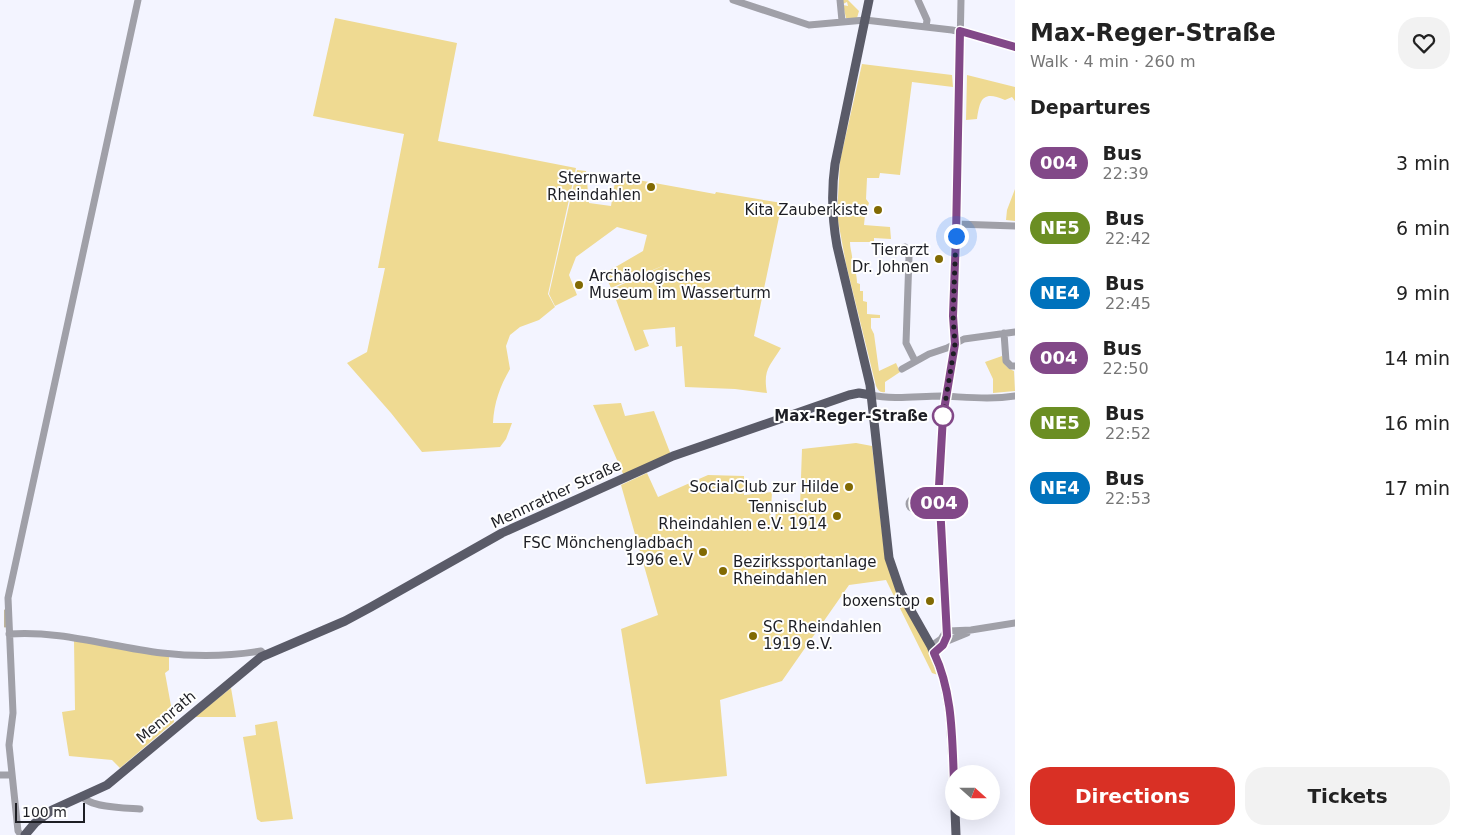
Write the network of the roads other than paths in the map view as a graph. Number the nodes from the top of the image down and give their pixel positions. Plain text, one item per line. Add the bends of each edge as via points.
1 (138, 0) edge
2 (733, 0) edge
3 (840, 0) edge
4 (869, 0) edge
5 (918, 0) edge
6 (961, 0) edge
7 (864, 20) junction
8 (842, 22) junction
9 (926, 27) junction
10 (960, 31) junction
11 (1015, 47) edge
12 (956, 224) junction
13 (1015, 226) edge
14 (905, 247) dead end
15 (1015, 332) edge
16 (1004, 333) junction
17 (955, 344) junction
18 (915, 362) junction
19 (1015, 366) edge
20 (902, 370) dead end
21 (872, 395) junction
22 (946, 396) junction
23 (1015, 396) edge
24 (919, 504) dead end
25 (939, 504) junction
26 (1015, 623) edge
27 (947, 628) junction
28 (971, 630) junction
29 (9, 634) junction
30 (945, 642) junction
31 (932, 649) junction
32 (265, 655) junction
33 (953, 765) edge
34 (0, 775) edge
35 (11, 775) junction
36 (82, 796) junction
37 (140, 809) dead end
38 (955, 820) edge
39 (21, 835) edge
40 (25, 835) edge
41 (956, 835) edge

1 - 29 street via 8,598
2 - 8 street via 809,25
3 - 8 street
4 - 7 main road
5 - 9 street
6 - 10 street
7 - 8 street
7 - 9 street
7 - 21 main road via 836,164 832,205 837,246
9 - 10 street
10 - 11 street
10 - 12 street
12 - 13 street
12 - 17 street
14 - 18 street via 909,257 906,343
15 - 16 street
16 - 17 street via 964,339
16 - 19 street via 1006,360
17 - 18 street
17 - 22 street
18 - 20 street
21 - 22 street via 885,398
21 - 31 main road via 889,558 901,593
21 - 32 main road, Mennrather Straße via 849,394 673,456 502,533 371,607
22 - 23 street
22 - 25 street
24 - 25 street
25 - 27 street
26 - 28 street
27 - 28 street via 949,631
27 - 30 street
27 - 31 street
28 - 30 street
29 - 32 street via 58,636 192,656 218,657 261,651
29 - 35 street via 13,713 9,745
30 - 31 street
31 - 33 main road via 949,701
32 - 36 main road, Mennrath via 107,785
34 - 35 street
35 - 39 street
36 - 37 street via 96,804
36 - 40 main road, Mennrath via 52,810
38 - 41 main road

